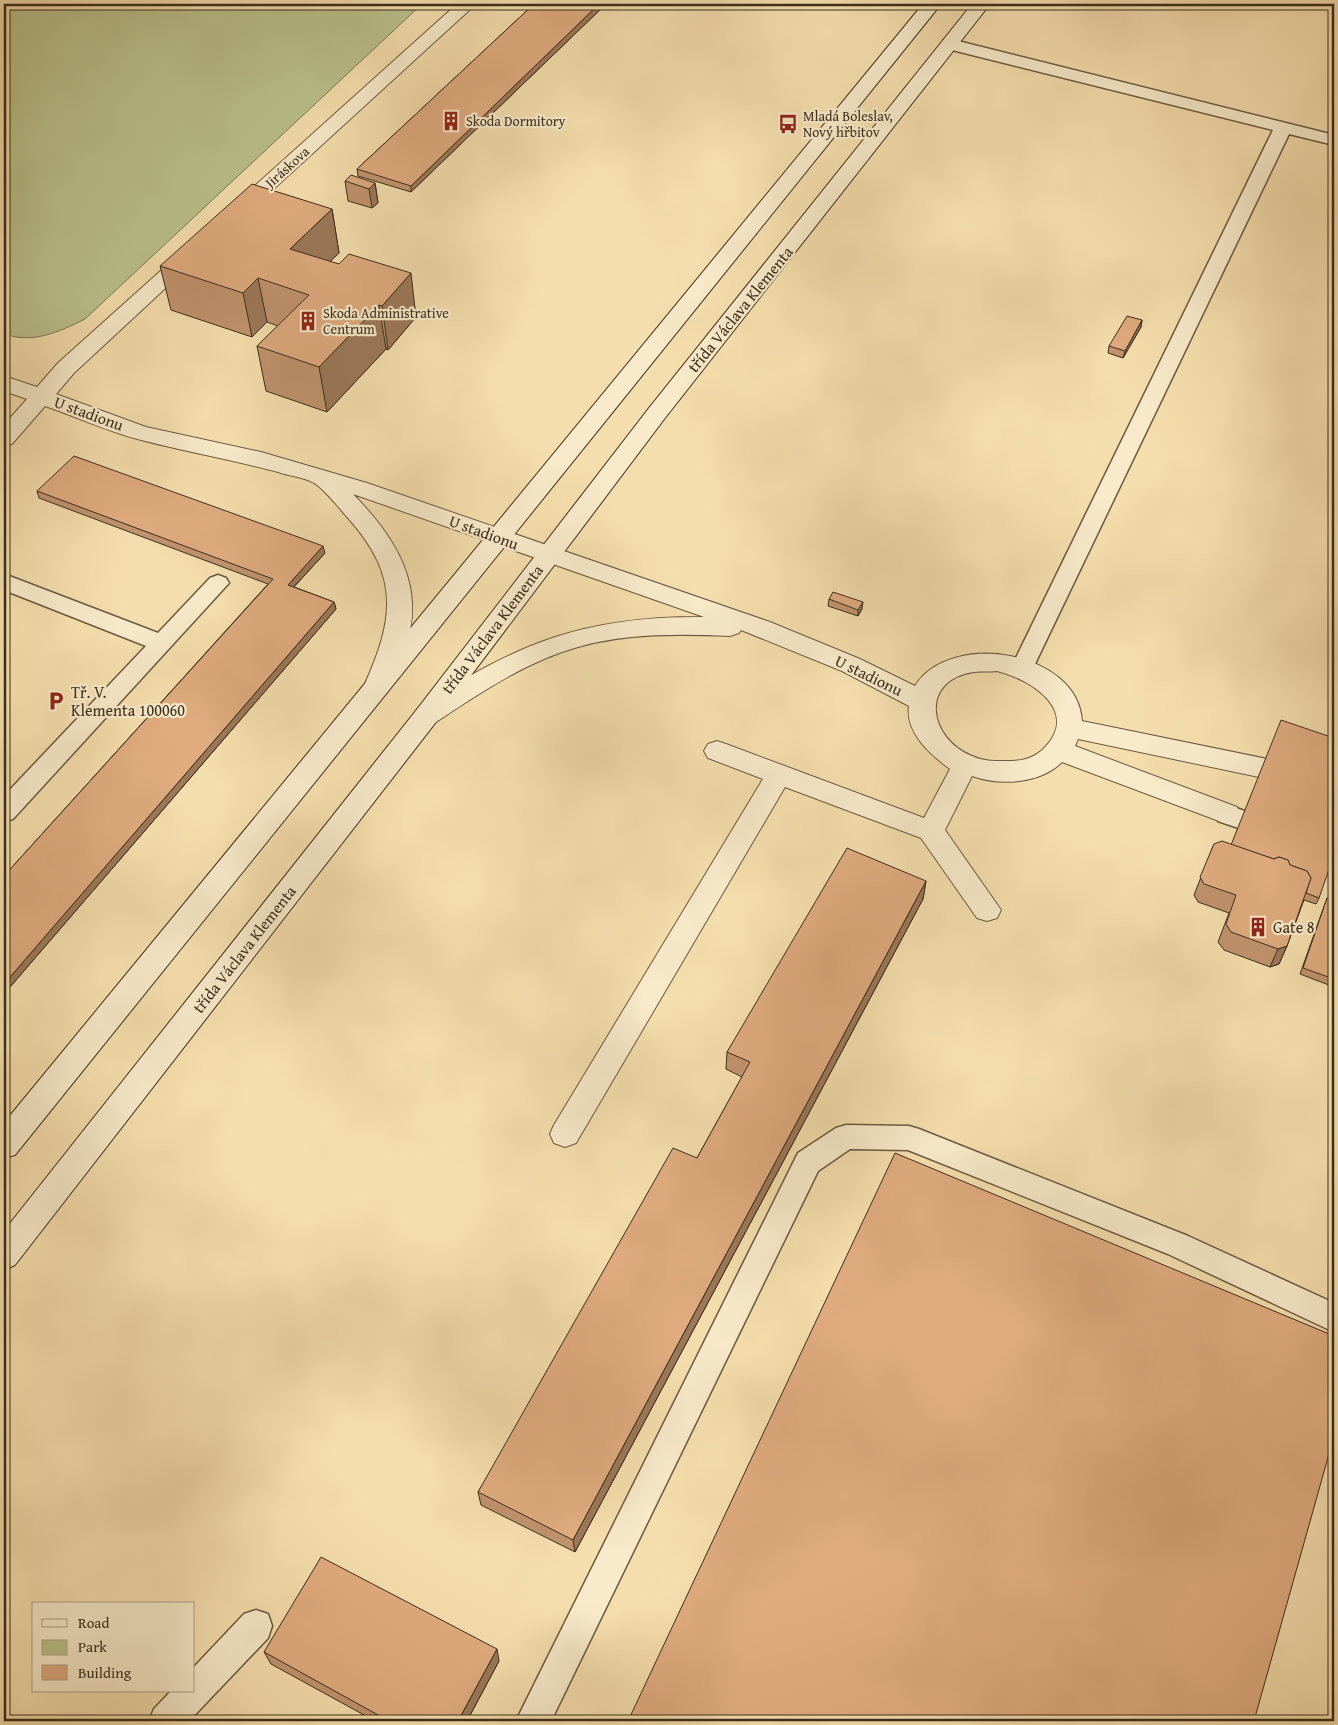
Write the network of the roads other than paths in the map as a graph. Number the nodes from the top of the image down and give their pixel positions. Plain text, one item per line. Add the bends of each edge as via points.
1 (467, 4) edge
2 (932, 4) edge
3 (982, 4) edge
4 (950, 44) junction
5 (1283, 128) junction
6 (1334, 140) edge
7 (221, 227) edge
8 (206, 240) edge
9 (4, 383) edge
10 (43, 396) junction
11 (4, 438) edge
12 (320, 475) junction
13 (497, 537) junction
14 (549, 555) junction
15 (4, 582) edge
16 (218, 583) dead end
17 (761, 628) junction
18 (161, 643) junction
19 (1022, 668) junction
20 (376, 688) junction
21 (921, 700) junction
22 (427, 715) junction
23 (1070, 728) junction
24 (717, 752) dead end
25 (1060, 752) junction
26 (965, 766) junction
27 (779, 775) junction
28 (1309, 778) edge
29 (4, 812) edge
30 (1227, 814) joint
31 (931, 832) junction
32 (1334, 851) edge
33 (987, 910) dead end
34 (565, 1134) dead end
35 (4, 1146) edge
36 (4, 1256) edge
37 (1334, 1318) edge
38 (256, 1626) dead end
39 (195, 1690) edge
40 (193, 1692) edge
41 (166, 1721) edge
42 (533, 1721) edge

1 - 7 street, Jiráskova via 259,202
2 - 13 street
3 - 4 street, třída Václava Klementa
4 - 5 lane
4 - 14 street, třída Václava Klementa via 657,413
5 - 6 lane
5 - 19 lane
8 - 10 street via 66,368
9 - 10 street, U stadionu
10 - 11 street
10 - 12 street, U stadionu via 141,433
12 - 13 street, U stadionu
12 - 20 street via 369,528 394,566 399,615 395,639
13 - 14 street, U stadionu
13 - 20 street
14 - 17 street, U stadionu
14 - 22 street, třída Václava Klementa
15 - 18 lane
16 - 18 lane
17 - 21 street, U stadionu via 851,665
17 - 22 street, U stadionu via 645,627 581,637 551,646 499,670
18 - 29 lane
19 - 21 street via 997,662 971,663 948,671 931,683
19 - 23 street via 1043,678 1059,693 1068,710
20 - 35 street
21 - 26 street via 922,726 937,748
22 - 36 street, třída Václava Klementa
23 - 25 street
23 - 28 street
24 - 27 street
25 - 26 street via 1046,762 1021,771 1007,773
25 - 30 street
26 - 31 street
27 - 31 street
27 - 34 street
30 - 32 lane
31 - 33 street
37 - 42 lane via 1178,1245 909,1138 846,1136 808,1162
38 - 39 lane
40 - 41 lane

